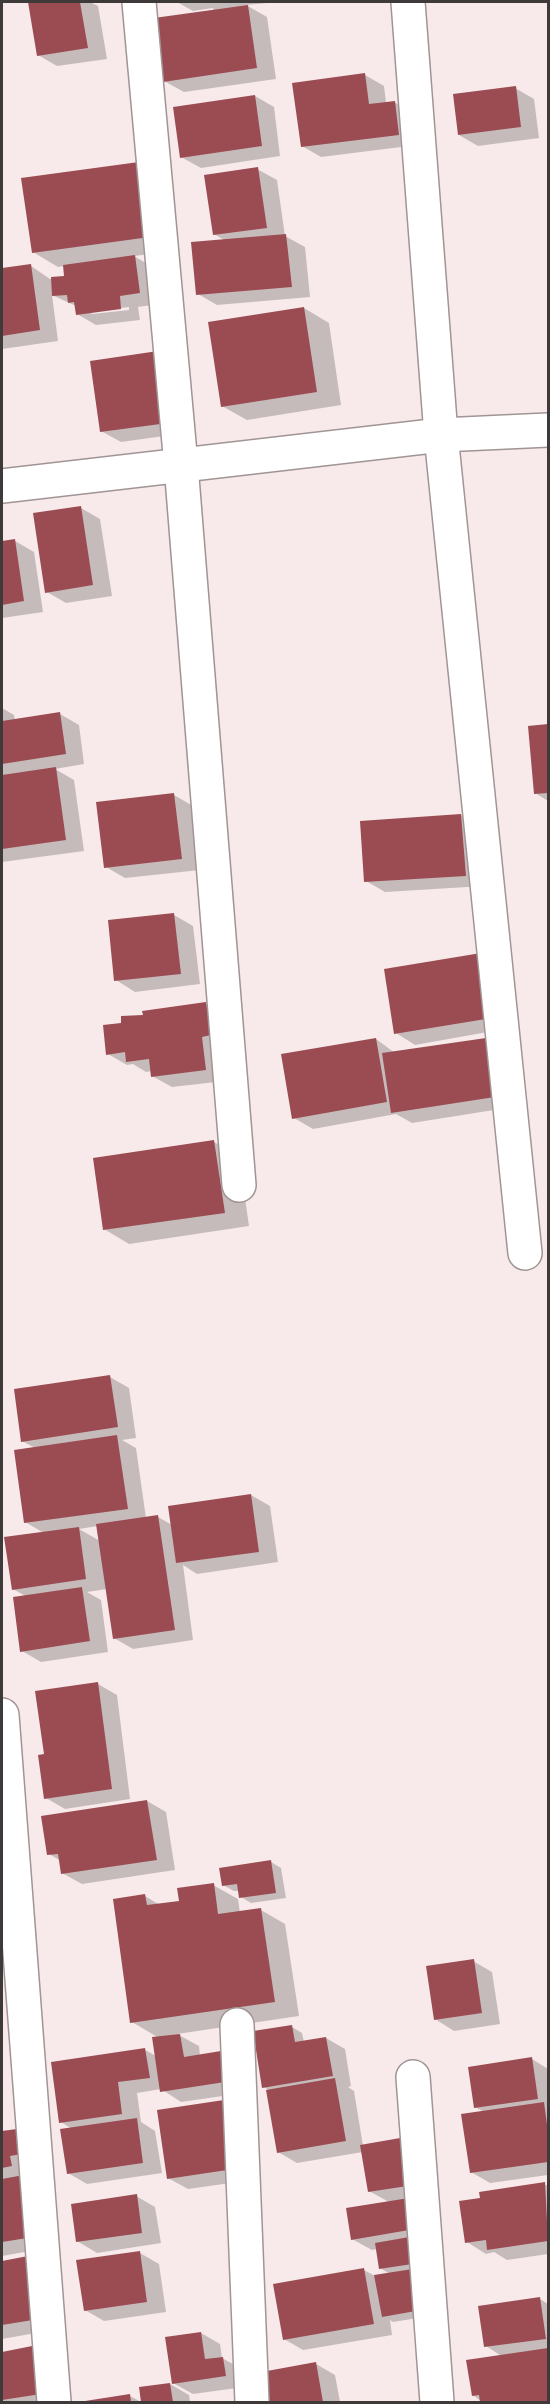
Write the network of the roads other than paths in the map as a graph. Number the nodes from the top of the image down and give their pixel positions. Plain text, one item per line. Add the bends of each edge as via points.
1 (139, 2) edge
2 (408, 2) edge
3 (549, 430) edge
4 (441, 435) junction
5 (181, 465) junction
6 (2, 486) edge
7 (239, 1185) dead end
8 (525, 1252) dead end
9 (2, 1714) edge
10 (237, 2025) dead end
11 (413, 2077) dead end
12 (54, 2403) edge
13 (252, 2403) edge
14 (437, 2403) edge

1 - 5 street
2 - 4 street
3 - 4 street
4 - 5 street
4 - 8 street
5 - 6 street
5 - 7 street
9 - 12 street
10 - 13 street
11 - 14 street

